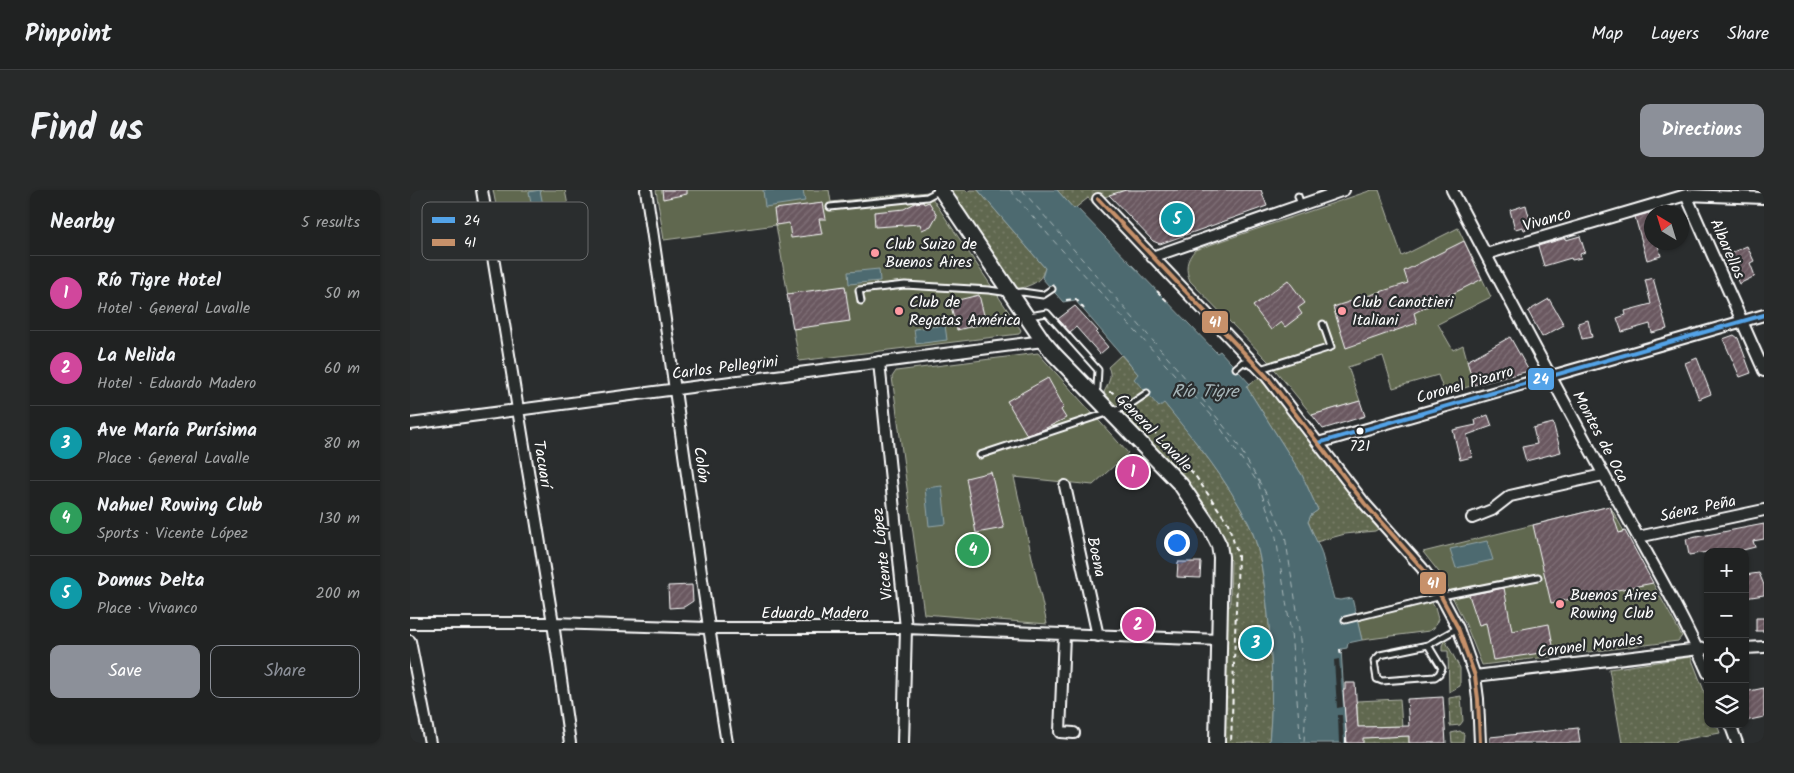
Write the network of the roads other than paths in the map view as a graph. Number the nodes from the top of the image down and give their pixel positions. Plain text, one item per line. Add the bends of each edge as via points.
1 (646, 190) edge
2 (941, 190) edge
3 (1344, 190) edge
4 (1452, 190) edge
5 (1686, 195) junction
6 (1764, 198) edge
7 (1098, 199) dead end
8 (830, 207) dead end
9 (1486, 254) junction
10 (1152, 257) junction
11 (493, 260) edge
12 (1052, 289) dead end
13 (1010, 293) junction
14 (861, 301) dead end
15 (1764, 315) edge
16 (1026, 316) junction
17 (1742, 321) junction
18 (1323, 324) dead end
19 (1043, 340) junction
20 (879, 362) junction
21 (1236, 368) dead end
22 (1260, 369) junction
23 (1764, 371) edge
24 (1550, 376) junction
25 (676, 389) junction
26 (1147, 393) dead end
27 (1094, 395) junction
28 (518, 410) junction
29 (1110, 411) junction
30 (410, 424) edge
31 (1318, 443) junction
32 (980, 455) dead end
33 (1603, 475) junction
34 (1065, 486) dead end
35 (1764, 510) edge
36 (1472, 518) dead end
37 (1638, 537) junction
38 (1538, 578) dead end
39 (1442, 596) junction
40 (1346, 620) dead end
41 (410, 623) edge
42 (553, 623) junction
43 (708, 628) junction
44 (906, 628) junction
45 (1458, 628) junction
46 (1064, 635) junction
47 (1098, 636) junction
48 (410, 640) edge
49 (1220, 640) junction
50 (1428, 645) junction
51 (1702, 648) edge
52 (1749, 648) edge
53 (1764, 648) edge
54 (1475, 676) junction
55 (1731, 728) edge
56 (1074, 733) dead end
57 (430, 743) edge
58 (570, 743) edge
59 (726, 743) edge
60 (903, 743) edge
61 (1217, 743) edge
62 (1480, 743) edge
63 (1737, 743) edge

1 - 25 street, Colón
2 - 8 lane via 927,197
2 - 13 street, General Lavalle
3 - 10 street via 1299,200
4 - 9 street, Montes de Oca
5 - 6 street, Vivanco
5 - 9 street, Vivanco
5 - 17 street, Albarellos
7 - 10 street
9 - 24 street, Montes de Oca
10 - 22 street
11 - 28 street, Tacuarí
12 - 13 lane via 1043,295
13 - 14 lane via 905,285 859,290
13 - 16 street, General Lavalle
15 - 17 street, Coronel Pizarro
16 - 19 street, General Lavalle
16 - 27 lane via 1047,313 1098,370
17 - 23 street, Albarellos
17 - 24 street, Coronel Pizarro
18 - 22 lane via 1331,347
19 - 20 street, Carlos Pellegrini
19 - 27 street, General Lavalle
20 - 25 street, Carlos Pellegrini
20 - 44 street, Vicente López
21 - 22 lane via 1243,362
22 - 31 street
24 - 31 street, Coronel Pizarro
24 - 33 street, Montes de Oca
25 - 28 street, Carlos Pellegrini
25 - 43 street, Colón
26 - 29 lane via 1128,406
27 - 29 street, General Lavalle
28 - 30 street, Carlos Pellegrini
28 - 42 street, Tacuarí
29 - 32 lane
29 - 49 street, General Lavalle via 1181,485 1216,537 1221,557
31 - 39 street
33 - 36 street via 1510,496 1492,510
33 - 37 street, Montes de Oca
34 - 47 street, Boena
35 - 37 street, Sáenz Peña
37 - 51 street, Montes de Oca
38 - 39 lane
39 - 40 lane
39 - 45 street
41 - 42 street, Eduardo Madero
42 - 43 street, Eduardo Madero
42 - 58 street, Tacuarí
43 - 44 street, Eduardo Madero
43 - 59 street, Colón
44 - 46 street, Eduardo Madero
44 - 60 street, Vicente López
45 - 50 lane
45 - 54 street
46 - 47 street, Eduardo Madero
46 - 56 street via 1060,732
47 - 49 street, Eduardo Madero
48 - 57 street
49 - 61 street, General Lavalle
50 - 50 lane via 1380,655 1374,661 1377,679 1435,677 1442,668
51 - 54 street, Coronel Morales
52 - 53 street
54 - 62 street
55 - 63 street

